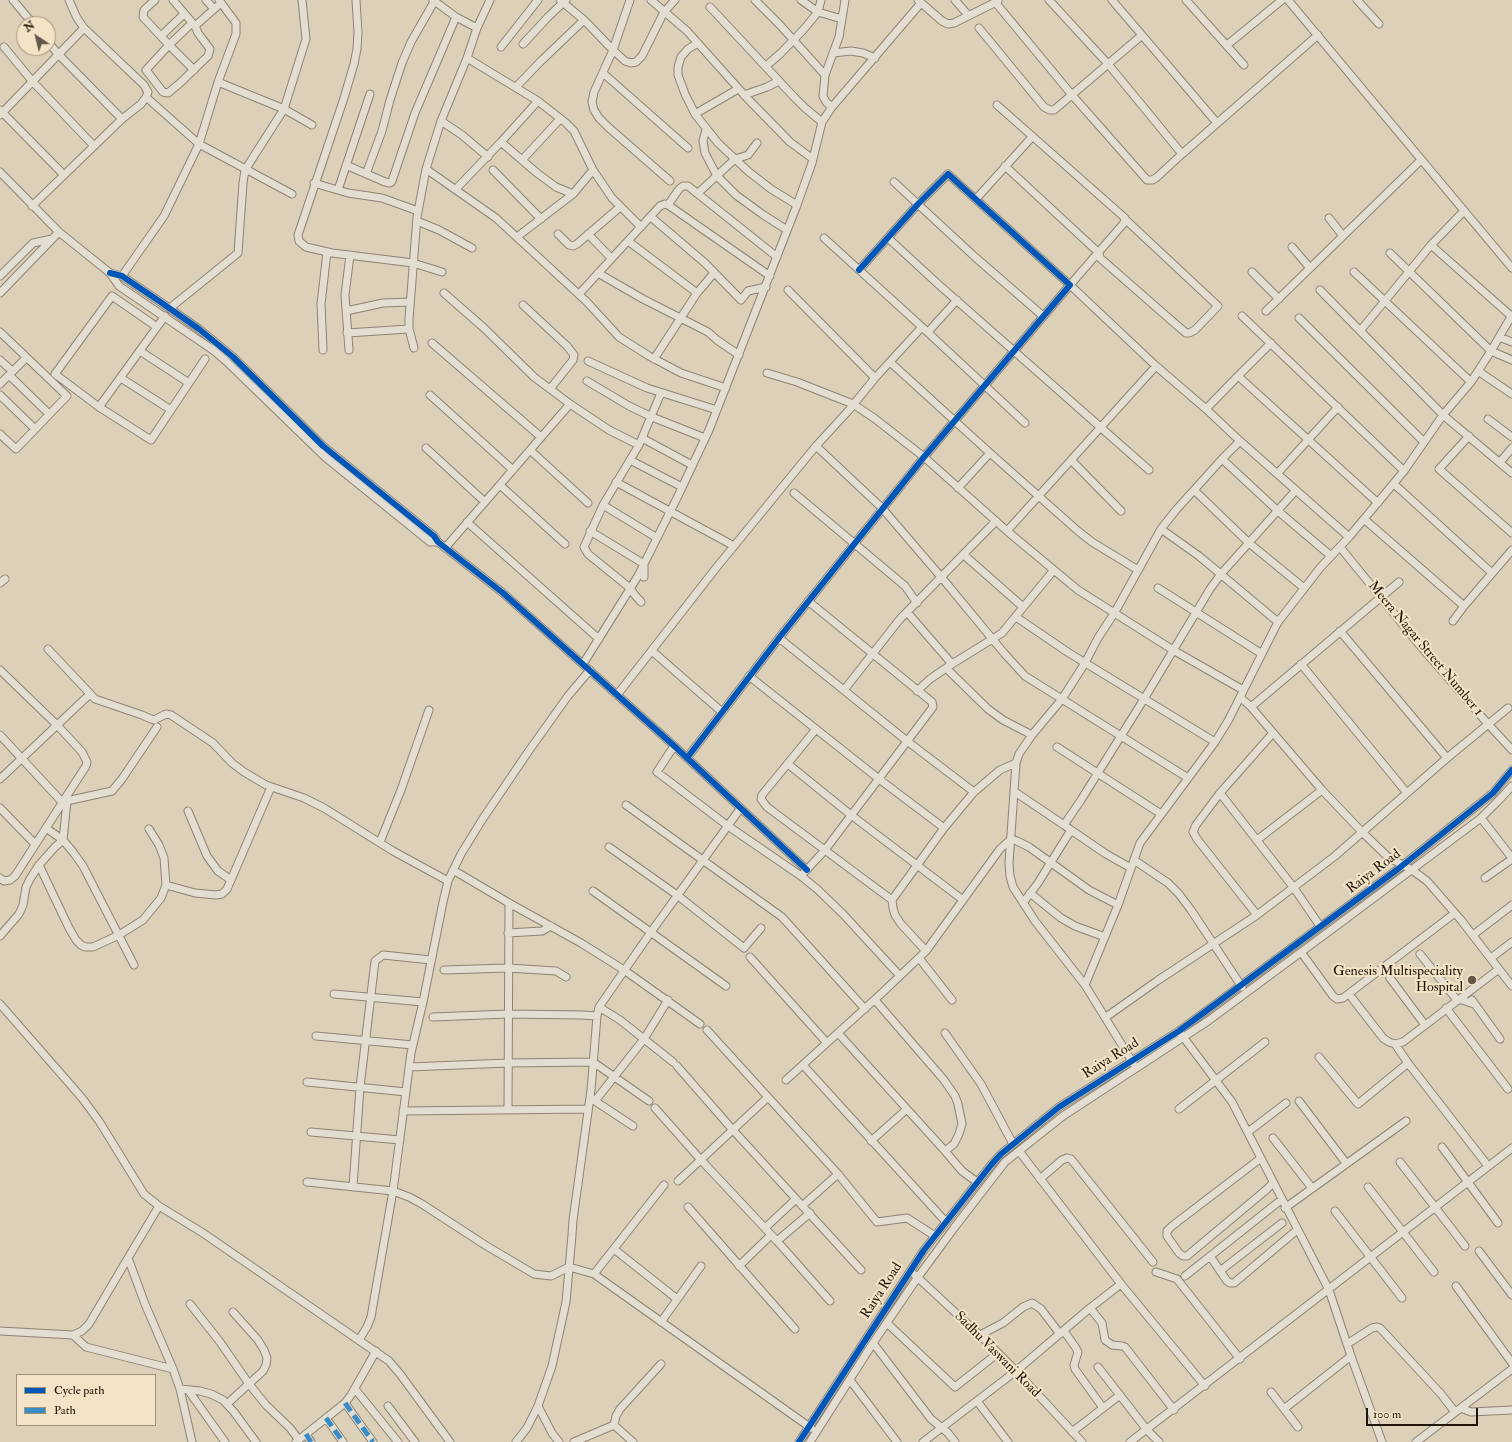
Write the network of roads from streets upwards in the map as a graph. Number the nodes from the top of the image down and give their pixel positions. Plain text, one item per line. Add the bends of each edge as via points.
1 (13, 0) edge
2 (68, 0) edge
3 (154, 0) edge
4 (173, 0) edge
5 (206, 0) edge
6 (302, 0) edge
7 (356, 0) edge
8 (434, 0) edge
9 (490, 0) edge
10 (538, 0) edge
11 (630, 0) edge
12 (650, 0) edge
13 (675, 0) edge
14 (755, 0) edge
15 (801, 0) edge
16 (821, 0) edge
17 (845, 0) edge
18 (955, 0) edge
19 (1050, 0) edge
20 (1112, 0) edge
21 (1282, 0) edge
22 (1288, 0) edge
23 (1357, 0) edge
24 (220, 1) edge
25 (563, 1) edge
26 (920, 1) edge
27 (997, 1) edge
28 (1190, 2) edge
29 (710, 7) dead end
30 (214, 9) junction
31 (664, 12) junction
32 (818, 12) junction
33 (184, 14) junction
34 (968, 15) junction
35 (26, 16) edge
36 (456, 17) junction
37 (842, 19) junction
38 (584, 20) junction
39 (1379, 24) dead end
40 (194, 25) junction
41 (84, 28) junction
42 (477, 28) junction
43 (979, 28) dead end
44 (1318, 35) junction
45 (161, 36) junction
46 (1141, 36) junction
47 (794, 40) junction
48 (698, 43) junction
49 (523, 44) dead end
50 (169, 45) junction
51 (1227, 45) junction
52 (4, 47) dead end
53 (501, 47) dead end
54 (613, 50) junction
55 (56, 51) edge
56 (833, 53) junction
57 (59, 55) junction
58 (467, 58) junction
59 (875, 58) junction
60 (1108, 64) junction
61 (1244, 65) dead end
62 (766, 66) junction
63 (194, 70) junction
64 (603, 74) junction
65 (825, 75) junction
66 (779, 81) junction
67 (33, 82) junction
68 (218, 82) junction
69 (516, 87) junction
70 (738, 89) junction
71 (370, 94) dead end
72 (744, 95) junction
73 (1072, 95) junction
74 (146, 97) junction
75 (538, 101) junction
76 (997, 105) dead end
77 (832, 107) junction
78 (284, 109) junction
79 (1, 112) edge
80 (694, 114) junction
81 (122, 119) junction
82 (560, 119) junction
83 (441, 121) junction
84 (822, 122) junction
85 (1217, 123) junction
86 (312, 125) dead end
87 (706, 129) junction
88 (1032, 137) junction
89 (501, 142) junction
90 (757, 143) dead end
91 (199, 144) junction
92 (94, 146) junction
93 (688, 148) dead end
94 (1182, 154) junction
95 (488, 157) junction
96 (735, 159) junction
97 (812, 159) junction
98 (522, 160) junction
99 (1421, 160) junction
100 (346, 165) junction
101 (1005, 166) junction
102 (426, 169) junction
103 (246, 170) junction
104 (493, 170) dead end
105 (593, 170) junction
106 (0, 172) edge
107 (63, 174) junction
108 (366, 174) junction
109 (716, 176) junction
110 (670, 181) dead end
111 (894, 182) dead end
112 (314, 183) junction
113 (456, 189) junction
114 (338, 190) junction
115 (698, 193) junction
116 (292, 194) dead end
117 (573, 194) junction
118 (976, 199) junction
119 (668, 204) junction
120 (918, 204) junction
121 (32, 206) junction
122 (797, 206) junction
123 (620, 207) junction
124 (418, 211) junction
125 (1464, 211) junction
126 (651, 216) junction
127 (1329, 218) dead end
128 (541, 219) junction
129 (1126, 220) junction
130 (417, 221) junction
131 (641, 228) junction
132 (787, 230) junction
133 (59, 232) junction
134 (558, 234) dead end
135 (588, 234) junction
136 (1343, 236) junction
137 (517, 237) junction
138 (824, 238) dead end
139 (888, 238) junction
140 (52, 239) junction
141 (299, 241) junction
142 (628, 241) junction
143 (1431, 245) junction
144 (1292, 247) dead end
145 (472, 248) dead end
146 (297, 249) dead end
147 (327, 252) junction
148 (1099, 253) junction
149 (1390, 253) dead end
150 (350, 255) junction
151 (777, 257) junction
152 (612, 258) junction
153 (413, 263) junction
154 (1310, 268) junction
155 (1512, 268) edge
156 (859, 270) junction
157 (442, 272) dead end
158 (1252, 272) dead end
159 (1354, 272) dead end
160 (1409, 272) junction
161 (110, 273) junction
162 (598, 273) junction
163 (714, 273) junction
164 (0, 276) edge
165 (122, 276) junction
166 (770, 276) junction
167 (1070, 285) junction
168 (766, 287) junction
169 (788, 290) dead end
170 (1320, 290) dead end
171 (697, 292) junction
172 (0, 293) edge
173 (444, 293) dead end
174 (578, 294) junction
175 (135, 296) junction
176 (1279, 298) junction
177 (957, 300) junction
178 (1385, 300) junction
179 (410, 302) junction
180 (523, 305) dead end
181 (128, 307) junction
182 (170, 308) junction
183 (346, 311) junction
184 (1266, 311) dead end
185 (1512, 315) edge
186 (166, 316) junction
187 (1043, 316) junction
188 (1242, 316) dead end
189 (680, 318) junction
190 (1298, 318) dead end
191 (157, 327) junction
192 (410, 330) junction
193 (925, 330) junction
194 (1360, 331) junction
195 (0, 332) edge
196 (348, 333) junction
197 (1499, 338) junction
198 (1512, 342) edge
199 (432, 343) dead end
200 (1271, 343) junction
201 (414, 348) dead end
202 (323, 350) dead end
203 (349, 350) dead end
204 (1014, 350) junction
205 (140, 351) junction
206 (1491, 351) junction
207 (739, 355) junction
208 (26, 358) junction
209 (205, 359) dead end
210 (654, 359) junction
211 (0, 360) edge
212 (1512, 360) edge
213 (588, 361) dead end
214 (890, 362) junction
215 (1156, 366) junction
216 (1478, 371) junction
217 (10, 373) junction
218 (767, 373) dead end
219 (1238, 376) junction
220 (120, 378) junction
221 (875, 378) junction
222 (587, 381) dead end
223 (1471, 382) junction
224 (189, 383) junction
225 (0, 384) edge
226 (984, 386) junction
227 (726, 388) junction
228 (550, 389) junction
229 (661, 393) junction
230 (430, 394) dead end
231 (1512, 394) edge
232 (0, 395) edge
233 (570, 404) junction
234 (853, 404) junction
235 (99, 407) junction
236 (1338, 407) junction
237 (1206, 408) junction
238 (171, 410) junction
239 (717, 410) junction
240 (49, 414) junction
241 (1443, 415) junction
242 (652, 417) junction
243 (1488, 419) dead end
244 (954, 420) junction
245 (1025, 423) dead end
246 (1100, 426) junction
247 (35, 429) junction
248 (0, 434) edge
249 (1469, 436) junction
250 (541, 437) junction
251 (1512, 437) edge
252 (705, 438) junction
253 (1308, 440) junction
254 (1240, 441) junction
255 (640, 442) junction
256 (1424, 442) junction
257 (816, 446) junction
258 (426, 448) dead end
259 (1512, 448) edge
260 (530, 450) junction
261 (990, 453) junction
262 (924, 457) junction
263 (1222, 459) junction
264 (630, 460) junction
265 (1072, 461) junction
266 (1500, 462) junction
267 (692, 466) junction
268 (513, 470) junction
269 (1149, 470) dead end
270 (1404, 471) junction
271 (1512, 473) edge
272 (1277, 474) junction
273 (616, 482) junction
274 (1394, 484) junction
275 (500, 485) junction
276 (682, 487) junction
277 (958, 488) junction
278 (1194, 490) junction
279 (1296, 490) junction
280 (794, 493) dead end
281 (1039, 495) junction
282 (485, 502) junction
283 (588, 503) dead end
284 (1378, 503) junction
285 (603, 505) junction
286 (882, 508) junction
287 (1121, 511) dead end
288 (1278, 511) junction
289 (670, 512) junction
290 (1364, 519) junction
291 (468, 522) junction
292 (996, 522) junction
293 (1161, 529) junction
294 (590, 531) junction
295 (1007, 531) junction
296 (1512, 533) edge
297 (1349, 537) junction
298 (657, 538) junction
299 (438, 542) junction
300 (855, 542) junction
301 (1249, 543) junction
302 (565, 544) dead end
303 (734, 546) junction
304 (1340, 547) junction
305 (445, 548) junction
306 (1512, 550) edge
307 (964, 555) junction
308 (1331, 556) junction
309 (644, 564) junction
310 (1138, 570) junction
311 (1053, 571) junction
312 (1492, 573) junction
313 (1221, 574) junction
314 (644, 577) dead end
315 (942, 578) junction
316 (1399, 582) dead end
317 (630, 588) junction
318 (1158, 588) dead end
319 (1304, 588) junction
320 (1381, 597) junction
321 (808, 601) junction
322 (641, 602) dead end
323 (917, 602) junction
324 (1464, 606) junction
325 (1023, 608) junction
326 (908, 612) junction
327 (1114, 612) junction
328 (1197, 612) junction
329 (1016, 617) junction
330 (1453, 620) dead end
331 (1278, 622) junction
332 (1340, 631) junction
333 (779, 638) junction
334 (599, 639) junction
335 (993, 640) junction
336 (48, 650) dead end
337 (1173, 650) junction
338 (652, 651) junction
339 (872, 654) junction
340 (1262, 654) junction
341 (1085, 663) junction
342 (583, 664) junction
343 (1301, 664) junction
344 (949, 666) junction
345 (0, 670) edge
346 (590, 670) junction
347 (749, 676) junction
348 (844, 690) junction
349 (917, 690) junction
350 (1243, 690) junction
351 (90, 694) junction
352 (617, 694) junction
353 (1240, 698) junction
354 (1062, 699) junction
355 (1144, 699) junction
356 (1251, 707) junction
357 (1508, 708) dead end
358 (429, 710) dead end
359 (722, 712) junction
360 (1488, 724) junction
361 (56, 725) junction
362 (157, 727) dead end
363 (816, 729) junction
364 (1273, 733) junction
365 (0, 735) edge
366 (1032, 735) junction
367 (1120, 736) junction
368 (907, 741) junction
369 (1215, 742) junction
370 (674, 746) junction
371 (1057, 748) dead end
372 (1512, 750) edge
373 (22, 758) junction
374 (687, 758) junction
375 (1447, 758) junction
376 (1016, 763) junction
377 (788, 764) junction
378 (1512, 770) edge
379 (1097, 774) junction
380 (1188, 778) junction
381 (0, 779) edge
382 (879, 779) junction
383 (1512, 786) edge
384 (271, 787) junction
385 (1322, 790) junction
386 (974, 792) junction
387 (1015, 792) junction
388 (1220, 793) junction
389 (1407, 793) junction
390 (65, 802) junction
391 (626, 806) dead end
392 (0, 808) edge
393 (740, 809) junction
394 (188, 811) dead end
395 (1161, 814) junction
396 (851, 815) junction
397 (1481, 818) junction
398 (1064, 825) junction
399 (728, 826) junction
400 (46, 828) junction
401 (944, 828) junction
402 (149, 829) dead end
403 (1071, 830) junction
404 (1362, 833) junction
405 (1011, 839) junction
406 (63, 840) junction
407 (1257, 840) junction
408 (380, 842) junction
409 (35, 844) junction
410 (609, 847) dead end
411 (825, 850) junction
412 (1512, 859) edge
413 (703, 860) junction
414 (1134, 860) junction
415 (1051, 863) junction
416 (918, 864) junction
417 (1403, 865) junction
418 (39, 866) junction
419 (1131, 868) junction
420 (453, 870) junction
421 (807, 870) junction
422 (1412, 870) junction
423 (802, 876) junction
424 (0, 878) edge
425 (1485, 878) dead end
426 (231, 880) junction
427 (448, 882) junction
428 (166, 885) junction
429 (1294, 888) junction
430 (593, 891) dead end
431 (1030, 894) junction
432 (677, 895) junction
433 (892, 900) junction
434 (963, 900) junction
435 (509, 903) junction
436 (1023, 903) junction
437 (1118, 905) junction
438 (1512, 905) edge
439 (1455, 913) junction
440 (1258, 915) junction
441 (551, 926) junction
442 (1320, 926) junction
443 (761, 928) dead end
444 (651, 932) junction
445 (508, 933) junction
446 (118, 935) junction
447 (1473, 935) junction
448 (0, 936) edge
449 (1105, 937) junction
450 (1512, 942) edge
451 (1214, 944) junction
452 (1502, 949) junction
453 (926, 951) junction
454 (1301, 952) junction
455 (1420, 954) dead end
456 (750, 957) dead end
457 (919, 958) junction
458 (1491, 958) junction
459 (431, 960) junction
460 (134, 964) dead end
461 (1498, 967) junction
462 (508, 968) junction
463 (444, 970) dead end
464 (624, 970) junction
465 (900, 976) junction
466 (566, 977) dead end
467 (1390, 978) dead end
468 (1085, 985) junction
469 (1241, 985) junction
470 (726, 986) dead end
471 (1512, 986) edge
472 (1246, 993) junction
473 (1466, 993) junction
474 (334, 994) dead end
475 (371, 998) junction
476 (1352, 998) dead end
477 (668, 1000) junction
478 (874, 1000) junction
479 (952, 1000) dead end
480 (1457, 1000) junction
481 (423, 1002) junction
482 (0, 1004) edge
483 (1474, 1004) junction
484 (599, 1007) junction
485 (1446, 1008) junction
486 (865, 1009) junction
487 (508, 1014) junction
488 (597, 1016) junction
489 (432, 1017) dead end
490 (1106, 1017) junction
491 (700, 1024) dead end
492 (1425, 1025) junction
493 (707, 1030) dead end
494 (1179, 1030) junction
495 (838, 1033) junction
496 (945, 1033) dead end
497 (316, 1036) dead end
498 (1184, 1037) junction
499 (644, 1039) junction
500 (1500, 1039) dead end
501 (366, 1040) junction
502 (1265, 1042) dead end
503 (827, 1043) junction
504 (1394, 1044) junction
505 (412, 1045) junction
506 (1319, 1057) dead end
507 (1131, 1060) junction
508 (593, 1062) junction
509 (508, 1063) junction
510 (1408, 1063) junction
511 (803, 1065) junction
512 (409, 1067) junction
513 (1136, 1068) junction
514 (615, 1077) junction
515 (786, 1080) dead end
516 (1217, 1081) junction
517 (307, 1082) dead end
518 (360, 1087) junction
519 (1508, 1089) dead end
520 (406, 1092) junction
521 (767, 1098) junction
522 (593, 1099) junction
523 (649, 1101) dead end
524 (1299, 1101) dead end
525 (1286, 1103) dead end
526 (655, 1108) dead end
527 (588, 1109) junction
528 (907, 1109) junction
529 (1179, 1109) dead end
530 (508, 1110) junction
531 (403, 1111) junction
532 (1406, 1121) dead end
533 (633, 1126) dead end
534 (732, 1129) junction
535 (311, 1132) dead end
536 (1248, 1132) junction
537 (356, 1136) junction
538 (1273, 1138) dead end
539 (400, 1140) junction
540 (871, 1141) junction
541 (1013, 1144) junction
542 (1442, 1147) dead end
543 (1512, 1148) edge
544 (945, 1151) junction
545 (1019, 1151) junction
546 (1261, 1158) junction
547 (701, 1160) junction
548 (1400, 1162) dead end
549 (1346, 1163) junction
550 (1488, 1166) junction
551 (838, 1174) junction
552 (1040, 1179) junction
553 (678, 1181) dead end
554 (1468, 1181) junction
555 (307, 1182) dead end
556 (977, 1182) junction
557 (1273, 1183) junction
558 (664, 1185) dead end
559 (353, 1187) junction
560 (1368, 1187) dead end
561 (1312, 1188) junction
562 (393, 1191) junction
563 (796, 1199) junction
564 (1281, 1200) junction
565 (159, 1206) junction
566 (688, 1206) dead end
567 (802, 1206) junction
568 (1435, 1207) junction
569 (1285, 1208) junction
570 (1335, 1211) dead end
571 (810, 1213) junction
572 (946, 1222) junction
573 (1282, 1223) dead end
574 (1498, 1223) dead end
575 (765, 1228) junction
576 (1297, 1230) junction
577 (1404, 1231) junction
578 (771, 1235) junction
579 (935, 1236) junction
580 (777, 1241) junction
581 (1465, 1246) dead end
582 (614, 1248) junction
583 (1479, 1251) dead end
584 (1210, 1256) junction
585 (1371, 1257) junction
586 (128, 1258) junction
587 (1153, 1262) dead end
588 (700, 1266) dead end
589 (739, 1266) junction
590 (568, 1267) junction
591 (861, 1270) dead end
592 (1220, 1271) junction
593 (909, 1272) junction
594 (1156, 1272) dead end
595 (1434, 1272) dead end
596 (594, 1274) junction
597 (1185, 1276) dead end
598 (918, 1277) junction
599 (1121, 1284) junction
600 (1456, 1286) dead end
601 (1329, 1290) junction
602 (1512, 1294) edge
603 (1402, 1298) dead end
604 (677, 1299) junction
605 (830, 1301) dead end
606 (190, 1304) dead end
607 (1090, 1308) junction
608 (233, 1312) dead end
609 (661, 1322) junction
610 (887, 1323) junction
611 (795, 1330) dead end
612 (0, 1331) edge
613 (1062, 1332) junction
614 (73, 1335) junction
615 (980, 1335) junction
616 (359, 1340) junction
617 (873, 1343) junction
618 (1347, 1344) junction
619 (376, 1350) junction
620 (1351, 1356) junction
621 (994, 1357) dead end
622 (1240, 1359) junction
623 (1512, 1363) edge
624 (661, 1364) dead end
625 (1098, 1366) dead end
626 (173, 1369) junction
627 (1512, 1369) edge
628 (1016, 1371) junction
629 (850, 1380) junction
630 (249, 1384) junction
631 (1205, 1386) junction
632 (180, 1389) junction
633 (355, 1389) junction
634 (188, 1390) junction
635 (1271, 1392) dead end
636 (1120, 1395) junction
637 (977, 1401) junction
638 (345, 1403) junction
639 (227, 1404) junction
640 (388, 1406) dead end
641 (538, 1406) junction
642 (1103, 1408) junction
643 (1284, 1409) junction
644 (1174, 1410) junction
645 (1458, 1410) junction
646 (1512, 1410) edge
647 (326, 1418) junction
648 (614, 1425) junction
649 (809, 1426) junction
650 (1298, 1427) dead end
651 (941, 1428) junction
652 (1149, 1428) junction
653 (817, 1432) junction
654 (1072, 1432) junction
655 (306, 1434) junction
656 (625, 1439) edge
657 (297, 1441) edge
658 (192, 1442) edge
659 (225, 1442) edge
660 (256, 1442) edge
661 (311, 1442) edge
662 (343, 1442) edge
663 (373, 1442) edge
664 (398, 1442) edge
665 (415, 1442) edge
666 (450, 1442) edge
667 (516, 1442) edge
668 (559, 1442) edge
669 (574, 1442) edge
670 (633, 1442) edge
671 (798, 1442) edge
672 (810, 1442) edge
673 (897, 1442) edge
674 (923, 1442) edge
675 (955, 1442) edge
676 (1008, 1442) edge
677 (1082, 1442) edge
678 (1130, 1442) edge
679 (1159, 1442) edge
680 (1163, 1442) edge
681 (1382, 1442) edge
682 (1416, 1442) edge

1 - 35 street
2 - 41 street
3 - 45 street via 144,10 143,18
4 - 33 street
5 - 30 street
6 - 78 street via 306,39
7 - 112 street via 358,32 354,64
8 - 36 street
8 - 108 street via 402,63
9 - 42 street
10 - 53 street
11 - 54 street
12 - 31 street
13 - 31 street
14 - 47 street
15 - 32 street
16 - 32 street
17 - 37 street
18 - 34 street
19 - 60 street
20 - 46 street
21 - 51 street
22 - 44 street
23 - 39 street
24 - 30 street
24 - 68 street via 237,29
25 - 38 street
25 - 49 street
26 - 34 street via 948,24
26 - 59 street
27 - 34 street
27 - 73 street
28 - 51 street
29 - 62 street
30 - 40 street
31 - 48 street
31 - 54 street via 642,56 636,62 625,61
32 - 37 street
32 - 47 street
33 - 40 street
33 - 45 street
36 - 42 street
36 - 108 street via 415,113 392,181 385,182
37 - 56 street
38 - 54 street
38 - 69 street
40 - 50 street
40 - 63 street via 210,49 208,56
41 - 57 street
41 - 74 street via 144,85 148,92
42 - 58 street
43 - 73 street via 1044,107 1054,110
44 - 85 street
44 - 99 street
45 - 50 street
46 - 60 street
46 - 85 street
47 - 62 street
47 - 65 street
48 - 70 street
48 - 80 street via 688,49 678,67 678,76
50 - 63 street
50 - 63 street via 146,70 163,92 168,93
51 - 61 street
52 - 67 street
54 - 64 street
55 - 57 street
56 - 59 street via 851,51
56 - 65 street
57 - 67 street
57 - 81 street
58 - 69 street
58 - 83 street
59 - 77 street
60 - 73 street
60 - 94 street
62 - 66 street
64 - 93 street
64 - 110 street via 592,102 599,118
65 - 77 street via 823,96
66 - 72 street
66 - 84 street
67 - 79 street
67 - 92 street
68 - 78 street
68 - 91 street
69 - 75 street
70 - 72 street
70 - 80 street
71 - 100 street
72 - 97 street via 790,142
73 - 94 street via 1147,180 1156,178
74 - 81 street
74 - 91 street
75 - 82 street
75 - 89 street
76 - 88 street
77 - 84 street
78 - 86 street
78 - 103 street
79 - 107 street
80 - 87 street
81 - 92 street
82 - 98 street
82 - 105 street via 574,131
83 - 95 street
83 - 102 street
84 - 97 street
85 - 94 street
87 - 96 street
87 - 109 street via 703,141 705,153
88 - 101 street
88 - 129 street via 1125,216
89 - 95 street
89 - 98 street
90 - 96 street via 748,155
91 - 103 street
91 - 165 street via 164,216
92 - 107 street
95 - 113 street
96 - 109 street
96 - 122 street via 771,189
97 - 122 street
98 - 117 street via 556,187
99 - 125 street
99 - 136 street
100 - 108 street
100 - 114 street
101 - 118 street
101 - 148 street
102 - 113 street
102 - 124 street
103 - 116 street
103 - 182 street via 238,253
104 - 128 street
105 - 117 street
105 - 123 street
106 - 121 street
107 - 121 street
109 - 115 street
109 - 132 street via 736,195
111 - 120 street
112 - 114 street
112 - 141 street via 298,235
113 - 137 street
114 - 124 street via 382,198
115 - 119 street via 684,186
115 - 151 street
117 - 128 street
118 - 120 street via 948,174
118 - 167 street
119 - 126 street via 662,205
119 - 166 street
120 - 139 street
120 - 187 street
121 - 133 street
122 - 132 street
123 - 131 street
123 - 135 street
124 - 130 street
125 - 143 street
125 - 155 street
126 - 131 street
126 - 163 street
127 - 136 street
128 - 137 street
129 - 148 street
129 - 148 street via 1218,306 1195,330 1186,333 1100,258
130 - 145 street
130 - 153 street
131 - 142 street
132 - 151 street
133 - 140 street
133 - 161 street
134 - 135 street via 572,246
135 - 152 street
136 - 154 street
137 - 174 street
138 - 156 street
139 - 156 street
139 - 177 street
140 - 164 street via 33,243
140 - 172 street
141 - 146 street
141 - 147 street via 306,247
142 - 152 street
142 - 171 street
143 - 160 street
143 - 185 street
144 - 154 street
147 - 150 street
147 - 202 street via 321,304
148 - 167 street
149 - 160 street
150 - 153 street
150 - 183 street via 345,295
151 - 166 street
152 - 162 street
153 - 157 street
153 - 179 street
154 - 176 street
156 - 193 street
158 - 176 street
159 - 178 street
160 - 178 street
160 - 206 street
161 - 165 street
161 - 175 street via 119,286
162 - 174 street
162 - 189 street
163 - 168 street via 741,300 748,290
163 - 171 street
165 - 182 street
166 - 168 street
167 - 187 street
167 - 215 street
168 - 207 street
169 - 221 street
170 - 194 street
171 - 189 street
173 - 228 street
174 - 210 street via 619,337
175 - 181 street
175 - 186 street
176 - 184 street
177 - 193 street
177 - 204 street
178 - 194 street
178 - 223 street
179 - 183 street via 383,303
179 - 192 street
180 - 228 street via 574,355 573,360
181 - 191 street
181 - 235 street via 112,296 55,374
182 - 299 street via 233,357 323,446 434,536
183 - 196 street
185 - 197 street
186 - 191 street
186 - 299 street via 226,361 325,457 430,542
187 - 204 street
188 - 200 street
189 - 207 street via 708,332
189 - 210 street
190 - 256 street
191 - 205 street
192 - 196 street
192 - 201 street
193 - 214 street
193 - 226 street
194 - 241 street
195 - 208 street
196 - 203 street
197 - 198 street
197 - 206 street
199 - 250 street
200 - 219 street
200 - 236 street
204 - 226 street
204 - 246 street
205 - 220 street
205 - 224 street
206 - 212 street
206 - 216 street
207 - 227 street
208 - 217 street
208 - 240 street via 66,396
209 - 224 street
210 - 227 street via 681,373
211 - 217 street
213 - 229 street
214 - 221 street
214 - 244 street
215 - 237 street
215 - 246 street
216 - 223 street
216 - 231 street
217 - 225 street
217 - 240 street
218 - 234 street
219 - 237 street
219 - 253 street
220 - 235 street
220 - 238 street
221 - 234 street
222 - 242 street
223 - 241 street
224 - 238 street
226 - 244 street
226 - 245 street
227 - 239 street
228 - 233 street
229 - 239 street
229 - 242 street
230 - 268 street
232 - 247 street
233 - 250 street
233 - 255 street via 609,430
234 - 257 street
234 - 262 street
235 - 238 street via 151,440
236 - 253 street
236 - 270 street
237 - 254 street
239 - 252 street
240 - 247 street
241 - 249 street
241 - 256 street
242 - 252 street
242 - 255 street
243 - 251 street
244 - 261 street
244 - 262 street
246 - 265 street
246 - 269 street
247 - 248 street via 16,449
249 - 266 street
249 - 296 street via 1439,469
250 - 260 street
252 - 267 street
253 - 272 street
253 - 284 street
254 - 263 street
254 - 272 street
255 - 264 street
255 - 267 street
256 - 270 street
257 - 286 street
257 - 303 street
258 - 282 street
259 - 266 street
260 - 268 street
260 - 283 street
261 - 277 street
261 - 281 street
262 - 277 street
262 - 286 street
263 - 278 street
263 - 288 street
264 - 273 street
264 - 276 street
265 - 281 street
265 - 287 street
266 - 271 street
267 - 276 street
268 - 275 street
270 - 274 street
272 - 279 street
273 - 285 street
273 - 289 street
274 - 284 street
274 - 312 street
275 - 282 street
275 - 302 street
276 - 289 street
277 - 292 street
278 - 293 street
278 - 301 street
279 - 288 street
279 - 297 street
280 - 300 street
281 - 295 street
281 - 310 street via 1092,542
282 - 291 street
284 - 290 street
285 - 294 street
285 - 298 street
286 - 300 street
286 - 315 street
288 - 301 street
288 - 308 street
289 - 298 street
289 - 303 street
290 - 297 street
290 - 324 street
291 - 305 street
291 - 334 street
292 - 295 street
292 - 307 street
293 - 310 street
293 - 313 street
294 - 309 street
294 - 317 street via 584,547 585,552
295 - 311 street
297 - 304 street
298 - 309 street
299 - 305 street
300 - 321 street
300 - 323 street via 905,586
301 - 313 street
301 - 319 street
303 - 338 street
304 - 308 street
304 - 320 street, Meera Nagar Street Number 1
305 - 342 street via 503,593
306 - 312 street
307 - 315 street
307 - 325 street
308 - 319 street
309 - 314 street
309 - 317 street
310 - 327 street
311 - 325 street
311 - 327 street
312 - 324 street
313 - 328 street
313 - 331 street
315 - 323 street
315 - 335 street
316 - 320 street
317 - 322 street
317 - 334 street
318 - 328 street
319 - 331 street
320 - 332 street
320 - 360 street, Meera Nagar Street Number 1
321 - 333 street
321 - 339 street
323 - 326 street
324 - 330 street
325 - 329 street
326 - 339 street
326 - 344 street
327 - 337 street
327 - 341 street
328 - 337 street
328 - 340 street
329 - 335 street
329 - 341 street
331 - 340 street
332 - 343 street
332 - 375 street
333 - 347 street
333 - 348 street
334 - 342 street
335 - 344 street
335 - 354 street via 1025,676
336 - 351 street
337 - 350 street
337 - 355 street
338 - 352 street
338 - 359 street
339 - 348 street
339 - 349 street
340 - 350 street
341 - 354 street
341 - 355 street
342 - 346 street
343 - 356 street
343 - 389 street
344 - 349 street
344 - 366 street via 988,709
345 - 361 street
346 - 352 street
346 - 420 street via 528,752 482,820
347 - 359 street
347 - 363 street
348 - 368 street
349 - 368 street via 932,702 933,707
350 - 353 street
351 - 361 street
351 - 384 street via 99,701 154,720 166,714 171,715 213,743 244,772
352 - 370 street
353 - 356 street
353 - 369 street
354 - 366 street
354 - 367 street
355 - 367 street
355 - 369 street
356 - 364 street
357 - 360 street
358 - 408 street
359 - 374 street
360 - 372 street, Meera Nagar Street Number 1
360 - 375 street
361 - 373 street
361 - 390 street via 82,752 87,762
362 - 390 street via 112,791
363 - 377 street
363 - 382 street
364 - 385 street
364 - 388 street
365 - 373 street
366 - 376 street
367 - 379 street
367 - 380 street
368 - 382 street
368 - 386 street
369 - 380 street
370 - 374 street
370 - 399 street via 657,772
371 - 379 street
373 - 381 street
373 - 390 street
374 - 393 street
375 - 389 street
376 - 386 street via 1000,770
376 - 387 street
377 - 396 street
377 - 411 street via 761,799 767,807
378 - 417 street, Raiya Road via 1492,793
379 - 395 street
379 - 398 street
380 - 395 street
382 - 396 street
382 - 401 street
383 - 397 street, Raiya Road
384 - 408 street via 324,808
384 - 426 street
385 - 404 street
385 - 407 street
386 - 401 street
387 - 398 street
387 - 405 street
388 - 407 street
388 - 440 street via 1193,832
389 - 404 street
390 - 400 street
390 - 406 street
391 - 413 street
392 - 409 street
393 - 399 street
393 - 421 street
394 - 426 street via 207,856 218,871
395 - 414 street via 1140,843
396 - 411 street
396 - 416 street
397 - 412 street
397 - 422 street, Raiya Road
398 - 403 street
399 - 413 street
399 - 423 street
400 - 406 street
400 - 409 street
401 - 416 street
402 - 428 street via 164,858
403 - 415 street
403 - 419 street
404 - 417 street via 1388,857
404 - 429 street
405 - 415 street via 1029,847
405 - 434 street via 1000,849
405 - 436 street via 1010,876 1013,887
406 - 418 street
406 - 446 street via 82,866
407 - 429 street
408 - 427 street
409 - 424 street via 10,880 4,881
410 - 432 street
411 - 421 street
411 - 433 street
412 - 425 street
413 - 432 street
413 - 486 street via 782,917
414 - 419 street
414 - 451 street via 1168,883 1179,894
415 - 431 street
415 - 437 street via 1089,890
416 - 433 street
416 - 434 street
417 - 422 street
417 - 442 street, Raiya Road
418 - 446 street via 69,928 81,945 93,947
418 - 448 street via 26,887 19,914
419 - 437 street
420 - 427 street
420 - 435 street
421 - 423 street
422 - 439 street via 1427,881
422 - 454 street, Raiya Road
423 - 465 street via 843,914
426 - 428 street via 222,894 216,895 195,893
427 - 459 street
428 - 446 street via 161,898 143,920
429 - 440 street
429 - 442 street
430 - 444 street
431 - 436 street
431 - 449 street via 1061,918
432 - 443 street via 744,948
432 - 444 street
433 - 453 street via 895,915
434 - 453 street
435 - 441 street
435 - 445 street
436 - 468 street
437 - 449 street
438 - 447 street
439 - 447 street
439 - 454 street via 1343,998 1333,996
440 - 451 street
441 - 445 street via 542,931
441 - 464 street
442 - 469 street, Raiya Road
444 - 464 street
444 - 470 street
445 - 462 street
446 - 460 street
447 - 458 street
449 - 468 street
450 - 452 street
451 - 469 street
451 - 490 street
452 - 458 street
452 - 461 street
453 - 457 street
454 - 472 street, Raiya Road
455 - 480 street
456 - 503 street
457 - 465 street
457 - 479 street
458 - 461 street
459 - 475 street via 383,955 379,957 375,960
459 - 481 street
461 - 471 street
461 - 473 street
462 - 463 street
462 - 466 street via 556,971
462 - 487 street
464 - 477 street
464 - 484 street
465 - 478 street
467 - 492 street
468 - 490 street
469 - 472 street
469 - 494 street, Raiya Road
472 - 498 street, Raiya Road
473 - 480 street
473 - 483 street
474 - 475 street
475 - 481 street
475 - 501 street
476 - 504 street via 1383,1038
477 - 491 street
477 - 499 street
478 - 486 street
478 - 544 street via 955,1096 962,1124 954,1144
480 - 483 street
480 - 485 street
481 - 505 street
482 - 565 street via 82,1098 99,1120 144,1194
483 - 500 street
484 - 488 street
484 - 499 street
485 - 492 street
485 - 519 street
486 - 495 street
487 - 488 street
487 - 489 street
487 - 509 street
488 - 508 street
490 - 507 street
492 - 504 street via 1402,1042
493 - 521 street
494 - 498 street
494 - 507 street, Raiya Road
495 - 503 street
495 - 528 street
496 - 541 street via 981,1084
497 - 501 street
498 - 513 street, Raiya Road
498 - 516 street
499 - 514 street
499 - 534 street via 675,1064
501 - 505 street
501 - 518 street
502 - 516 street
503 - 511 street
504 - 510 street
505 - 512 street
506 - 510 street via 1358,1104
507 - 513 street
507 - 541 street, Raiya Road via 1059,1107
508 - 509 street
508 - 514 street
508 - 522 street
509 - 512 street
509 - 530 street
510 - 550 street
511 - 515 street
511 - 540 street
512 - 520 street
513 - 545 street, Raiya Road via 1063,1116
514 - 522 street
514 - 523 street
516 - 529 street
516 - 536 street
517 - 518 street
518 - 520 street
518 - 537 street
520 - 531 street
521 - 534 street
521 - 551 street
522 - 527 street
522 - 533 street
524 - 549 street
525 - 536 street
526 - 547 street
527 - 530 street
527 - 590 street
528 - 540 street
528 - 544 street
530 - 531 street
531 - 539 street
532 - 549 street
534 - 547 street
534 - 563 street
535 - 537 street
536 - 546 street
537 - 539 street
537 - 559 street
538 - 561 street
539 - 562 street
540 - 572 street
541 - 556 street, Raiya Road
542 - 554 street
543 - 550 street
544 - 556 street via 962,1171
545 - 552 street
545 - 598 street, Raiya Road via 1005,1162
546 - 557 street
546 - 557 street via 1172,1226 1167,1231 1167,1236 1179,1253 1187,1256
547 - 553 street
547 - 575 street
548 - 568 street
549 - 561 street
550 - 554 street
551 - 567 street
551 - 579 street via 877,1222 907,1218
552 - 587 street via 1062,1160 1071,1159
552 - 599 street
554 - 568 street
554 - 574 street
555 - 559 street
556 - 572 street, Raiya Road
557 - 564 street
558 - 582 street
559 - 562 street
560 - 577 street
561 - 569 street
562 - 590 street via 422,1204 534,1274 551,1276
562 - 616 street via 371,1317
563 - 567 street
563 - 575 street
564 - 569 street
564 - 584 street
565 - 586 street
565 - 616 street
566 - 589 street
567 - 571 street
568 - 577 street
568 - 581 street
569 - 576 street
570 - 585 street
571 - 580 street
571 - 591 street
572 - 579 street, Raiya Road
573 - 592 street
575 - 578 street
576 - 592 street via 1234,1283 1228,1282
576 - 601 street
577 - 585 street
577 - 595 street
578 - 580 street
578 - 589 street
579 - 593 street, Raiya Road
580 - 605 street
582 - 596 street
582 - 604 street
583 - 602 street
584 - 592 street
584 - 597 street
585 - 601 street
585 - 603 street
586 - 614 street via 89,1324
586 - 626 street
588 - 604 street
589 - 611 street
590 - 596 street
590 - 641 street via 566,1302 560,1332 552,1366
593 - 598 street, Sadhu Vaswani Road
593 - 649 street, Raiya Road
594 - 622 street via 1177,1279
596 - 609 street
598 - 610 street, Raiya Road
598 - 615 street, Sadhu Vaswani Road
599 - 607 street
599 - 631 street
600 - 623 street
601 - 618 street
601 - 622 street
604 - 609 street
606 - 630 street
607 - 613 street
607 - 644 street via 1102,1323 1105,1340 1112,1345 1125,1347
608 - 630 street via 258,1340 267,1358 263,1371
609 - 649 street
610 - 617 street, Raiya Road
610 - 621 street via 955,1387
612 - 614 street
613 - 615 street via 1032,1303
613 - 628 street
613 - 642 street via 1078,1352 1075,1369
614 - 626 street via 86,1347
615 - 628 street, Sadhu Vaswani Road
616 - 619 street
617 - 629 street, Raiya Road
617 - 651 street via 931,1419
618 - 620 street
618 - 645 street via 1372,1328 1380,1328
619 - 633 street
619 - 666 street via 400,1374
620 - 643 street
620 - 681 street
622 - 631 street
624 - 648 street via 620,1409
625 - 636 street
626 - 632 street
627 - 645 street
628 - 637 street
628 - 654 street, Sadhu Vaswani Road
629 - 653 street, Raiya Road
629 - 673 street
630 - 639 street
630 - 657 street via 290,1428
631 - 644 street
632 - 634 street
632 - 658 street
633 - 638 street
633 - 664 street
634 - 639 street via 211,1394
634 - 659 street
635 - 643 street
636 - 642 street
636 - 652 street
637 - 651 street
637 - 676 street
638 - 647 street
638 - 663 street
639 - 660 street
640 - 665 street
641 - 667 street via 527,1428
641 - 668 street
642 - 654 street
643 - 650 street
644 - 652 street
645 - 646 street
645 - 682 street
647 - 655 street
647 - 662 street
648 - 656 street
648 - 669 street
649 - 653 street
649 - 671 street, Raiya Road
651 - 674 street
651 - 675 street
652 - 678 street
652 - 679 street
652 - 680 street
653 - 672 street, Raiya Road
654 - 677 street, Sadhu Vaswani Road
655 - 657 street
655 - 661 street
656 - 670 street

